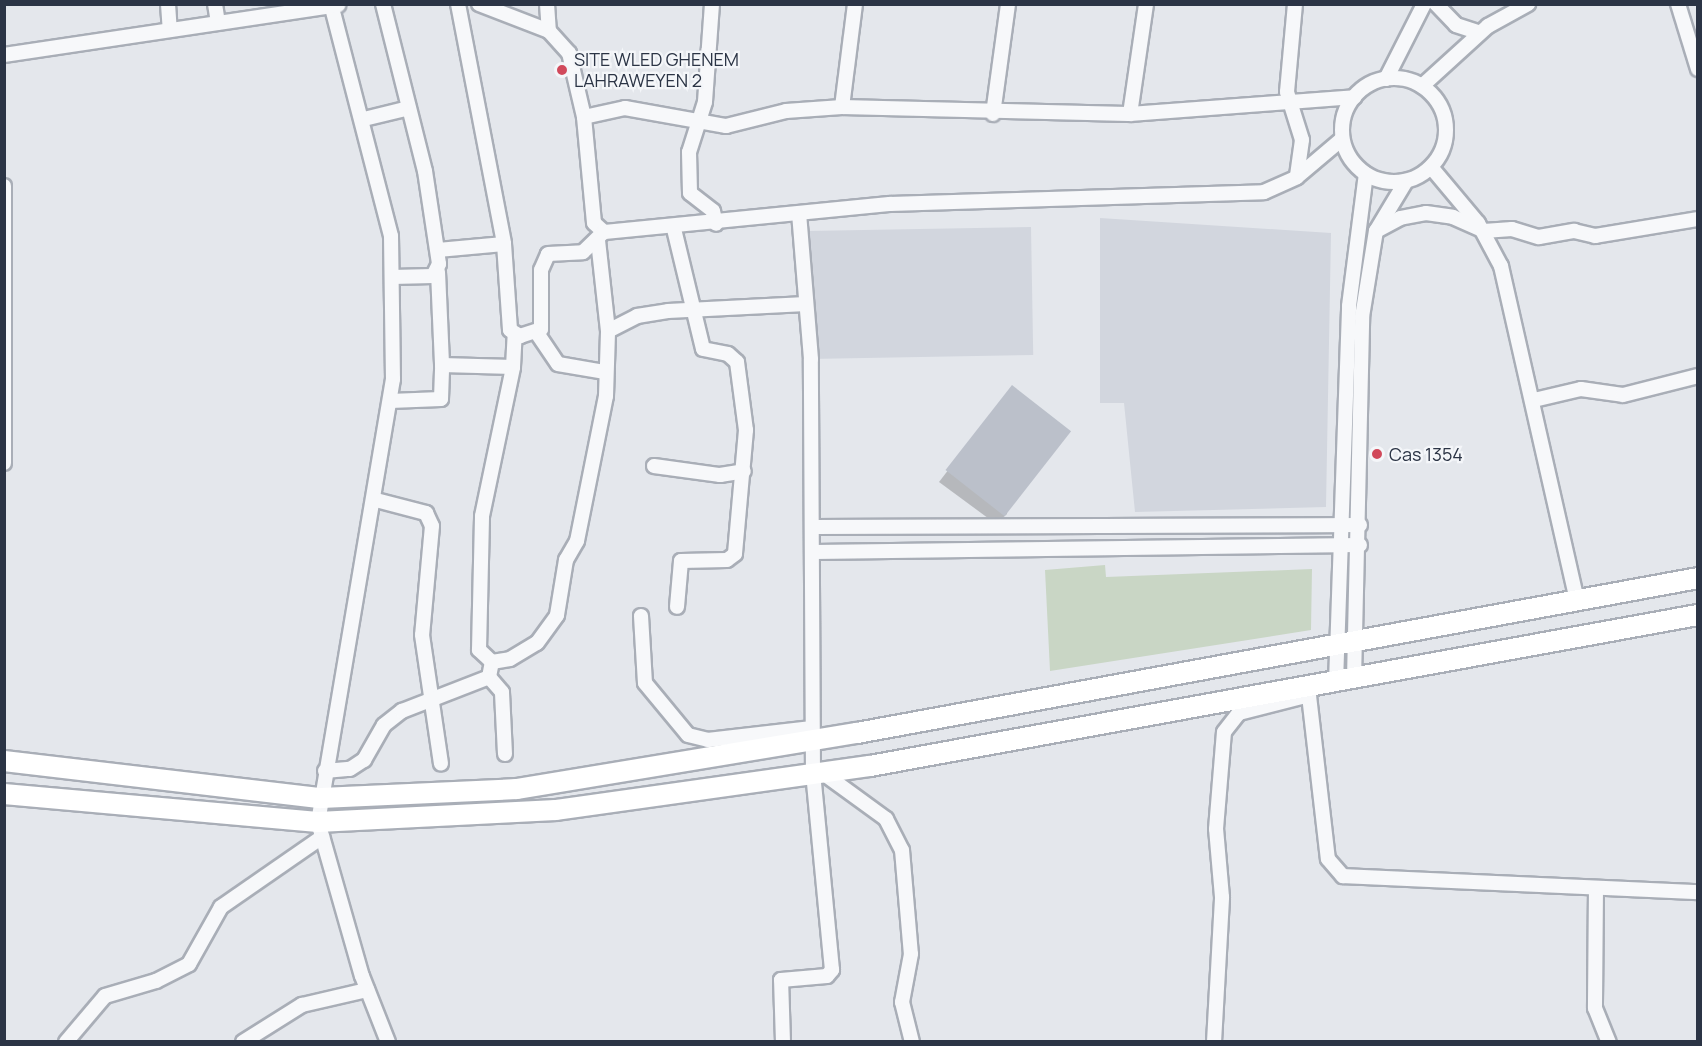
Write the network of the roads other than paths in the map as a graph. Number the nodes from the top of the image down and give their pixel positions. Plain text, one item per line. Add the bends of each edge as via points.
1 (168, 4) edge
2 (215, 4) edge
3 (383, 4) edge
4 (458, 4) edge
5 (479, 4) edge
6 (547, 4) edge
7 (712, 4) edge
8 (855, 4) edge
9 (1008, 4) edge
10 (1146, 4) edge
11 (1295, 4) edge
12 (1424, 4) edge
13 (1436, 4) edge
14 (1528, 4) edge
15 (1678, 4) edge
16 (334, 5) edge
17 (218, 23) junction
18 (170, 30) junction
19 (549, 31) junction
20 (1480, 33) junction
21 (4, 55) edge
22 (1698, 69) edge
23 (1386, 79) junction
24 (1422, 86) junction
25 (1354, 97) junction
26 (1290, 102) junction
27 (842, 107) junction
28 (409, 108) junction
29 (993, 114) junction
30 (1130, 114) junction
31 (584, 117) junction
32 (364, 119) junction
33 (699, 124) junction
34 (1342, 139) junction
35 (1431, 167) junction
36 (1366, 174) junction
37 (1297, 177) junction
38 (1406, 181) junction
39 (4, 186) edge
40 (799, 214) junction
41 (1698, 219) edge
42 (716, 224) junction
43 (674, 229) junction
44 (1376, 231) junction
45 (1484, 231) junction
46 (601, 236) junction
47 (504, 244) junction
48 (438, 250) junction
49 (438, 272) junction
50 (392, 277) junction
51 (806, 304) junction
52 (692, 311) junction
53 (5, 330) edge
54 (608, 331) junction
55 (537, 333) junction
56 (514, 334) junction
57 (442, 364) junction
58 (513, 367) junction
59 (605, 372) junction
60 (1698, 376) edge
61 (1534, 400) junction
62 (390, 401) junction
63 (5, 409) edge
64 (4, 463) edge
65 (654, 466) dead end
66 (744, 471) junction
67 (376, 500) junction
68 (1360, 525) junction
69 (1345, 526) junction
70 (814, 527) junction
71 (1344, 545) junction
72 (1360, 545) junction
73 (814, 552) junction
74 (1698, 578) edge
75 (1577, 601) junction
76 (677, 607) dead end
77 (1698, 615) edge
78 (641, 616) dead end
79 (1347, 644) junction
80 (492, 662) junction
81 (489, 677) junction
82 (1345, 680) junction
83 (1309, 691) junction
84 (433, 699) junction
85 (812, 734) junction
86 (505, 754) dead end
87 (4, 761) edge
88 (441, 764) dead end
89 (325, 771) junction
90 (818, 774) junction
91 (4, 794) edge
92 (321, 798) junction
93 (320, 830) junction
94 (1596, 888) junction
95 (1698, 892) edge
96 (367, 990) junction
97 (66, 1041) edge
98 (243, 1041) edge
99 (388, 1041) edge
100 (783, 1041) edge
101 (912, 1041) edge
102 (1214, 1041) edge
103 (1609, 1041) edge

1 - 18 street
2 - 17 street
3 - 28 street
4 - 47 street
5 - 19 street
6 - 19 street
7 - 33 street
8 - 27 street
9 - 29 street
10 - 30 street
11 - 26 street
12 - 23 street
13 - 20 street via 1456,25
14 - 20 street
15 - 22 street
16 - 17 street
16 - 32 street
17 - 18 street
18 - 21 street
19 - 31 street via 568,53
20 - 24 street
23 - 24 street
23 - 25 street
24 - 35 street via 1444,116 1442,152
25 - 26 street
25 - 34 street via 1343,117
26 - 30 street
26 - 37 street via 1302,140
27 - 29 street
27 - 33 street via 776,112 726,126
28 - 32 street
28 - 48 street
29 - 30 street
31 - 33 street via 626,108
31 - 46 street via 594,223
32 - 50 street via 391,236
33 - 42 street via 688,152 690,193 713,211
34 - 36 street via 1350,159
34 - 37 street
35 - 38 street
35 - 45 street
36 - 38 street
36 - 69 street via 1349,306
37 - 40 street via 1264,192 1230,196 890,204
38 - 44 street
39 - 53 street
40 - 42 street
40 - 51 street
41 - 45 street via 1596,236
42 - 43 street
43 - 46 street
43 - 52 street
44 - 45 street via 1400,218 1426,213 1453,217
44 - 68 street via 1362,317
45 - 61 street via 1506,282
46 - 54 street
46 - 55 street via 583,252 551,252 544,258
47 - 48 street
47 - 56 street via 508,325
48 - 49 street
49 - 50 street
49 - 57 street
50 - 62 street
51 - 52 street
51 - 70 street
52 - 54 street via 637,316
52 - 66 street via 703,349 728,354 737,362 746,430
53 - 63 street
54 - 59 street
55 - 56 street
55 - 59 street via 558,364
56 - 58 street
57 - 58 street
57 - 62 street via 441,399
58 - 80 street via 482,516 479,650
59 - 80 street via 577,541 566,560 557,615 537,643 510,659
60 - 61 street via 1623,395 1581,389
61 - 75 street
62 - 67 street
63 - 64 street
65 - 66 street via 720,475
66 - 76 street via 735,554 727,560 681,561
67 - 84 street via 426,513 432,526 422,635
67 - 89 street
68 - 69 street
68 - 72 street
69 - 70 street
69 - 71 street
70 - 73 street
71 - 72 street
71 - 73 street
71 - 79 street
72 - 79 street
73 - 85 street
74 - 75 street
75 - 79 street
77 - 82 street
78 - 85 street via 643,678 688,735 708,740
79 - 82 street
79 - 85 street
80 - 81 street
81 - 84 street
81 - 86 street via 502,692
82 - 83 street
83 - 90 street
83 - 94 street via 1334,869 1352,878
83 - 102 street via 1239,713 1224,732 1216,829 1222,897
84 - 88 street
84 - 89 street via 384,725 364,760 350,769
85 - 90 street
85 - 92 street via 517,789
87 - 92 street
89 - 92 street
90 - 93 street via 556,810
90 - 100 street via 832,972 785,978 779,984
90 - 101 street via 886,819 902,850 911,954 902,1002
91 - 93 street
92 - 93 street
93 - 96 street
93 - 97 street via 221,907 189,964 156,981 105,996
94 - 95 street
94 - 103 street via 1595,1008
96 - 98 street via 302,1005
96 - 99 street

